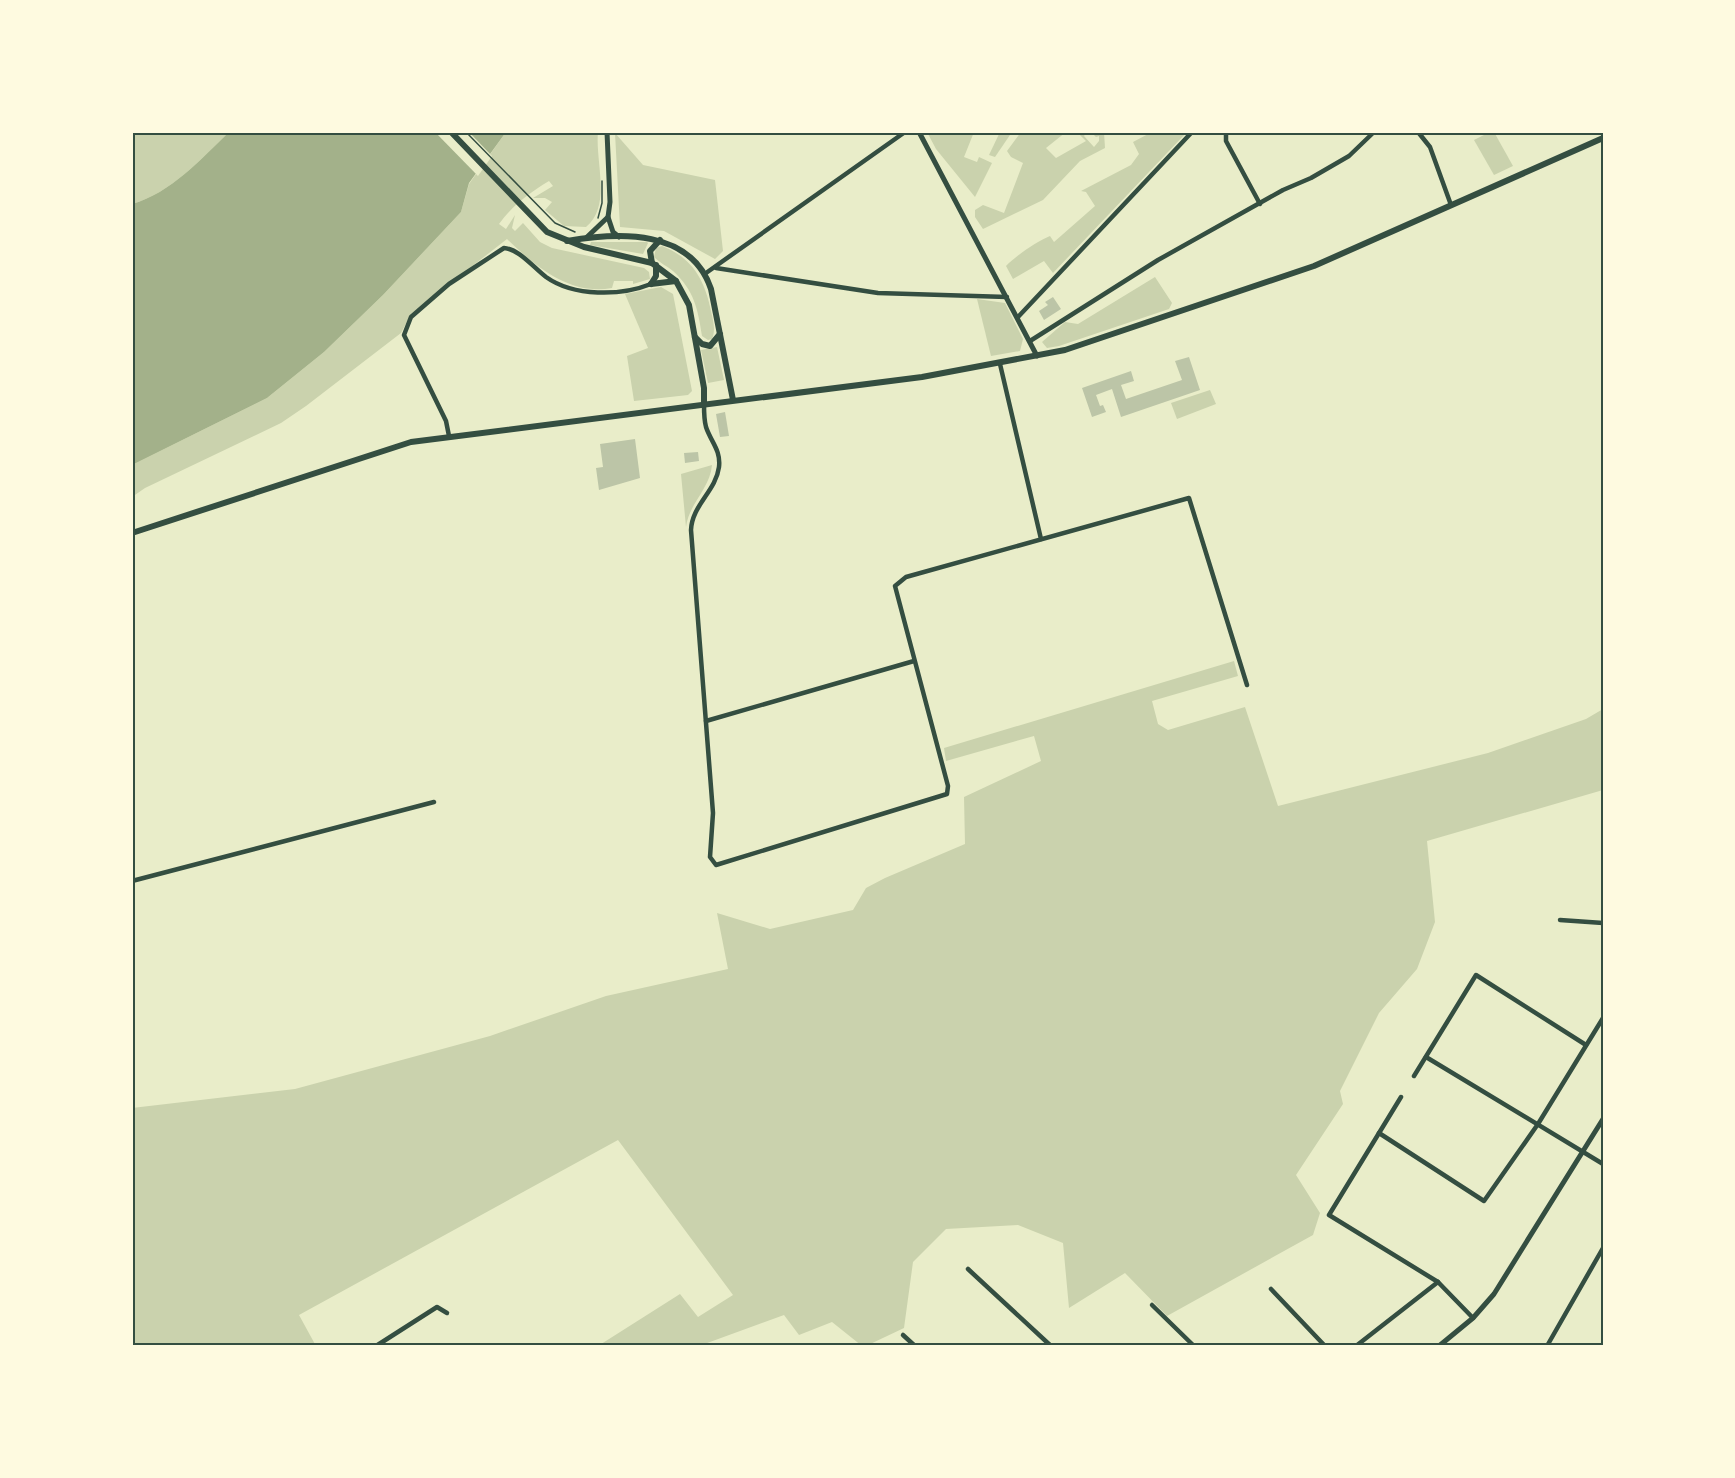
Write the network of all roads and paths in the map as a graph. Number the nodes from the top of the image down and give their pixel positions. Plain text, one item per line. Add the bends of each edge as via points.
1 (451, 132) edge
2 (466, 132) edge
3 (607, 132) edge
4 (905, 132) edge
5 (919, 132) edge
6 (1192, 132) edge
7 (1226, 132) edge
8 (1374, 132) edge
9 (1418, 132) edge
10 (1603, 138) edge
11 (602, 171) dead end
12 (1260, 204) junction
13 (1451, 206) junction
14 (608, 217) junction
15 (595, 222) dead end
16 (576, 233) dead end
17 (621, 237) junction
18 (586, 238) junction
19 (660, 240) junction
20 (566, 241) junction
21 (654, 264) junction
22 (716, 268) junction
23 (706, 273) junction
24 (676, 281) junction
25 (651, 284) junction
26 (1007, 297) junction
27 (1018, 317) junction
28 (720, 334) junction
29 (694, 337) junction
30 (1030, 341) junction
31 (1037, 356) junction
32 (1000, 364) junction
33 (733, 400) junction
34 (704, 404) junction
35 (449, 436) junction
36 (132, 533) edge
37 (1041, 539) junction
38 (914, 661) junction
39 (1248, 685) dead end
40 (706, 721) junction
41 (434, 802) dead end
42 (132, 881) edge
43 (1560, 920) dead end
44 (1603, 923) edge
45 (1603, 1018) edge
46 (1586, 1045) junction
47 (1426, 1057) junction
48 (1414, 1076) dead end
49 (1401, 1097) dead end
50 (1603, 1119) edge
51 (1538, 1124) junction
52 (1379, 1133) junction
53 (1583, 1151) junction
54 (1603, 1164) edge
55 (1603, 1248) edge
56 (968, 1269) dead end
57 (1438, 1282) junction
58 (1270, 1289) dead end
59 (1152, 1305) dead end
60 (447, 1313) dead end
61 (1473, 1317) junction
62 (903, 1335) dead end
63 (376, 1346) edge
64 (915, 1346) edge
65 (1051, 1346) edge
66 (1194, 1346) edge
67 (1325, 1346) edge
68 (1356, 1346) edge
69 (1439, 1346) edge
70 (1547, 1346) edge

1 - 20 main road via 548,232
2 - 16 path via 555,223
3 - 14 street
4 - 22 street
5 - 26 street
6 - 27 street
7 - 12 street via 1226,141
8 - 12 street via 1349,156
9 - 13 street via 1430,147
10 - 13 main road
11 - 15 path via 602,203
12 - 30 street via 1158,260
13 - 31 main road via 1314,266
14 - 17 street via 613,232
14 - 18 street
17 - 18 main road
17 - 19 main road
18 - 20 main road
19 - 21 main road via 650,251
19 - 23 main road via 679,247
20 - 21 main road
21 - 24 main road
21 - 25 main road via 657,273
22 - 23 street
22 - 26 street via 878,293
23 - 28 main road
24 - 25 main road
24 - 29 main road via 687,298
25 - 35 street via 608,293 576,288 549,279 514,251 504,248 449,284 411,316 404,335
26 - 27 street
27 - 30 street
28 - 29 main road via 710,346
28 - 33 main road
29 - 34 main road
30 - 31 street
31 - 32 main road
32 - 33 main road
32 - 37 street
33 - 34 main road
34 - 35 main road
34 - 40 street via 706,427 719,458 716,477 696,509 691,530
35 - 36 main road via 385,449
37 - 38 street via 906,577 895,586
37 - 39 street via 1189,498
38 - 40 street
38 - 40 street via 947,794 716,865 710,857 713,813
41 - 42 street
43 - 44 street
45 - 46 street
46 - 47 street via 1476,975
46 - 51 street
47 - 48 street
47 - 51 street
49 - 52 street
50 - 53 street
51 - 52 street via 1485,1201
51 - 53 street
52 - 57 street via 1329,1215
53 - 54 street
53 - 61 street via 1511,1270
55 - 70 street
56 - 65 street
57 - 61 street
57 - 68 street
58 - 67 street
59 - 66 street
60 - 63 street via 437,1308
61 - 69 street
62 - 64 street

